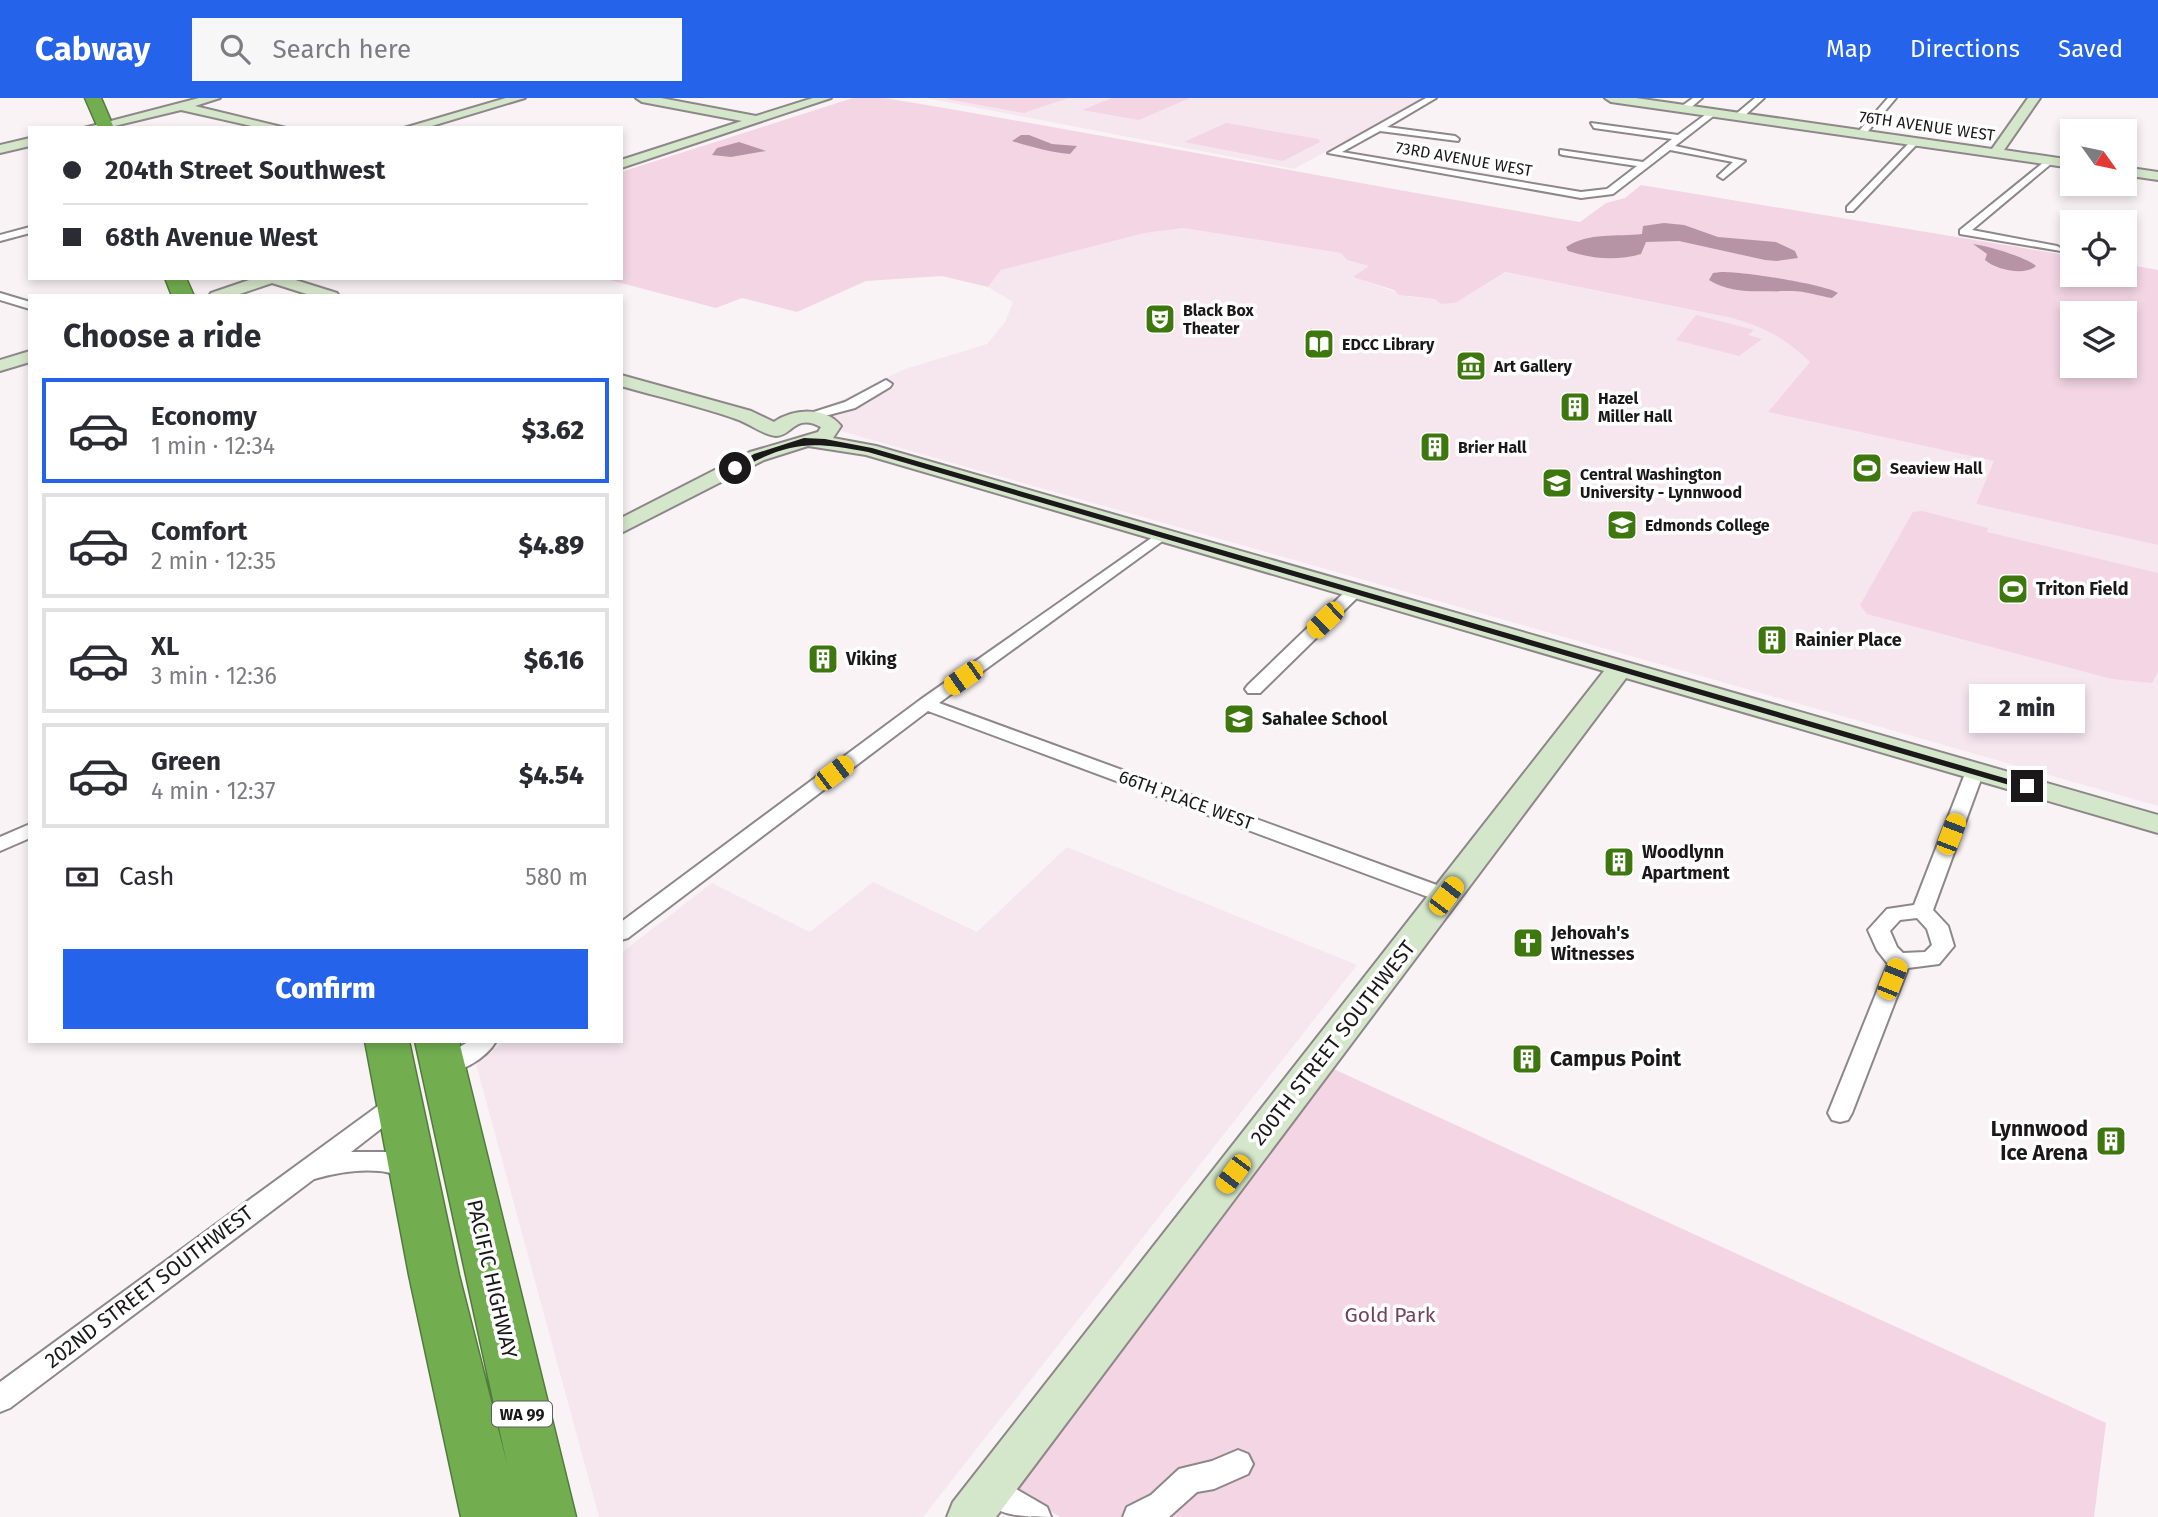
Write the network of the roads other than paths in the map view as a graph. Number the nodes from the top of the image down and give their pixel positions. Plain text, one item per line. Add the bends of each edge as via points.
1 (93, 98) edge
2 (214, 98) edge
3 (519, 98) edge
4 (642, 98) edge
5 (824, 98) edge
6 (1433, 98) edge
7 (1611, 98) edge
8 (1699, 98) edge
9 (1760, 98) edge
10 (1892, 98) edge
11 (2034, 98) edge
12 (180, 106) junction
13 (1685, 108) junction
14 (1713, 112) junction
15 (1739, 116) junction
16 (756, 120) junction
17 (1594, 125) dead end
18 (100, 126) edge
19 (104, 126) edge
20 (271, 126) edge
21 (417, 126) edge
22 (1379, 128) junction
23 (1860, 134) junction
24 (1680, 138) junction
25 (1454, 139) dead end
26 (28, 142) edge
27 (1914, 142) junction
28 (1668, 147) junction
29 (0, 149) edge
30 (1563, 152) dead end
31 (1996, 153) junction
32 (2049, 161) junction
33 (2060, 162) edge
34 (623, 163) edge
35 (1646, 165) junction
36 (2137, 173) edge
37 (2157, 174) edge
38 (1723, 176) dead end
39 (1850, 209) dead end
40 (28, 231) edge
41 (0, 238) edge
42 (2057, 249) dead end
43 (265, 280) edge
44 (278, 280) edge
45 (223, 294) edge
46 (324, 294) edge
47 (0, 296) edge
48 (28, 305) edge
49 (28, 357) edge
50 (0, 366) edge
51 (623, 381) edge
52 (886, 384) dead end
53 (850, 405) junction
54 (744, 415) junction
55 (798, 419) junction
56 (831, 428) junction
57 (777, 432) junction
58 (808, 440) junction
59 (869, 450) junction
60 (757, 456) junction
61 (623, 526) edge
62 (1163, 534) junction
63 (1356, 590) junction
64 (1620, 668) junction
65 (1254, 689) dead end
66 (926, 704) junction
67 (1975, 771) junction
68 (2158, 824) edge
69 (28, 831) edge
70 (0, 845) edge
71 (1446, 896) junction
72 (1922, 911) junction
73 (623, 931) edge
74 (1900, 961) junction
75 (387, 1043) edge
76 (455, 1049) edge
77 (401, 1100) junction
78 (1840, 1113) dead end
79 (415, 1170) junction
80 (298, 1175) junction
81 (0, 1399) edge
82 (1238, 1464) dead end
83 (980, 1503) edge
84 (490, 1517) edge
85 (547, 1517) edge
86 (1036, 1517) edge
87 (1138, 1517) edge

1 - 18 highway
2 - 12 street
3 - 21 street
4 - 16 street
5 - 16 street
6 - 22 street
7 - 13 street, 76TH AVENUE WEST
8 - 13 street
9 - 15 street
10 - 23 street
11 - 31 street
12 - 19 street
12 - 20 street
13 - 14 street, 76TH AVENUE WEST
14 - 15 street, 76TH AVENUE WEST
14 - 24 street
15 - 23 street, 76TH AVENUE WEST
16 - 34 street
17 - 24 street
22 - 25 street
22 - 35 street, 73RD AVENUE WEST via 1333,153 1590,195 1609,192
23 - 27 street, 76TH AVENUE WEST
24 - 28 street
26 - 29 street
27 - 31 street, 76TH AVENUE WEST
27 - 39 street
28 - 35 street
28 - 38 street via 1738,159
30 - 35 street
31 - 32 street, 76TH AVENUE WEST
32 - 33 street, 76TH AVENUE WEST
32 - 42 street via 1964,232
36 - 37 street
40 - 41 street
43 - 45 street
44 - 46 street
47 - 48 street
49 - 50 street
51 - 54 street
52 - 53 street
53 - 55 street
53 - 56 street
54 - 55 street
54 - 57 street
55 - 56 street via 824,420
55 - 57 street via 782,424
56 - 58 street via 825,436
56 - 59 street
57 - 58 street via 790,440
57 - 60 street
58 - 59 street
58 - 60 street
59 - 62 street
60 - 61 street
62 - 63 street
62 - 66 street
63 - 64 street
63 - 65 street
64 - 67 street
64 - 71 street, 200TH STREET SOUTHWEST
66 - 71 street, 66TH PLACE WEST
66 - 73 street
67 - 68 street
67 - 72 street
69 - 70 street
71 - 83 street, 200TH STREET SOUTHWEST
72 - 74 street via 1895,914 1879,930 1886,953
72 - 74 street via 1937,926 1943,946 1931,959
74 - 78 street
75 - 77 highway, WA 99
76 - 85 highway, PACIFIC HIGHWAY / WA 99
77 - 79 highway, WA 99
77 - 80 street, 202ND STREET SOUTHWEST
79 - 80 street, 202ND STREET SOUTHWEST via 387,1161 345,1161
79 - 84 highway, WA 99
80 - 81 street, 202ND STREET SOUTHWEST
82 - 87 street via 1190,1479 1162,1505
83 - 86 street

